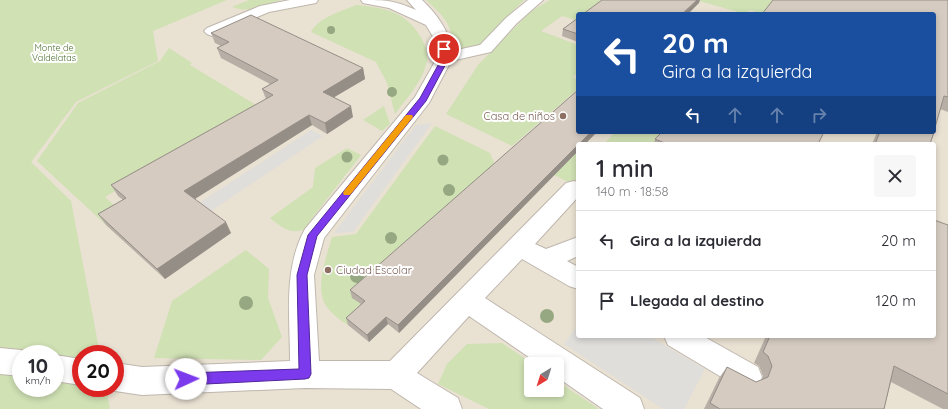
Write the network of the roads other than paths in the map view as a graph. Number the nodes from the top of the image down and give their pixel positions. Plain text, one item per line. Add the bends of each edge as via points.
1 (311, 0) edge
2 (368, 0) edge
3 (414, 0) edge
4 (536, 0) edge
5 (433, 24) junction
6 (212, 31) edge
7 (445, 58) junction
8 (574, 188) dead end
9 (519, 246) junction
10 (576, 247) edge
11 (545, 260) junction
12 (576, 278) edge
13 (467, 300) junction
14 (681, 338) edge
15 (0, 361) edge
16 (12, 363) edge
17 (305, 374) junction
18 (396, 375) junction
19 (748, 377) edge
20 (124, 378) edge
21 (447, 409) edge
22 (629, 409) edge

1 - 6 lane via 265,9
2 - 5 lane via 394,5
3 - 5 lane
4 - 7 lane via 511,21 486,49
5 - 7 lane via 443,40
7 - 17 lane via 423,99 313,235 302,275
8 - 9 lane
9 - 11 lane
9 - 13 lane
10 - 11 lane
11 - 12 lane
13 - 18 lane
13 - 22 lane
14 - 19 lane
15 - 16 lane
17 - 18 lane
17 - 20 lane via 142,381
18 - 21 lane

